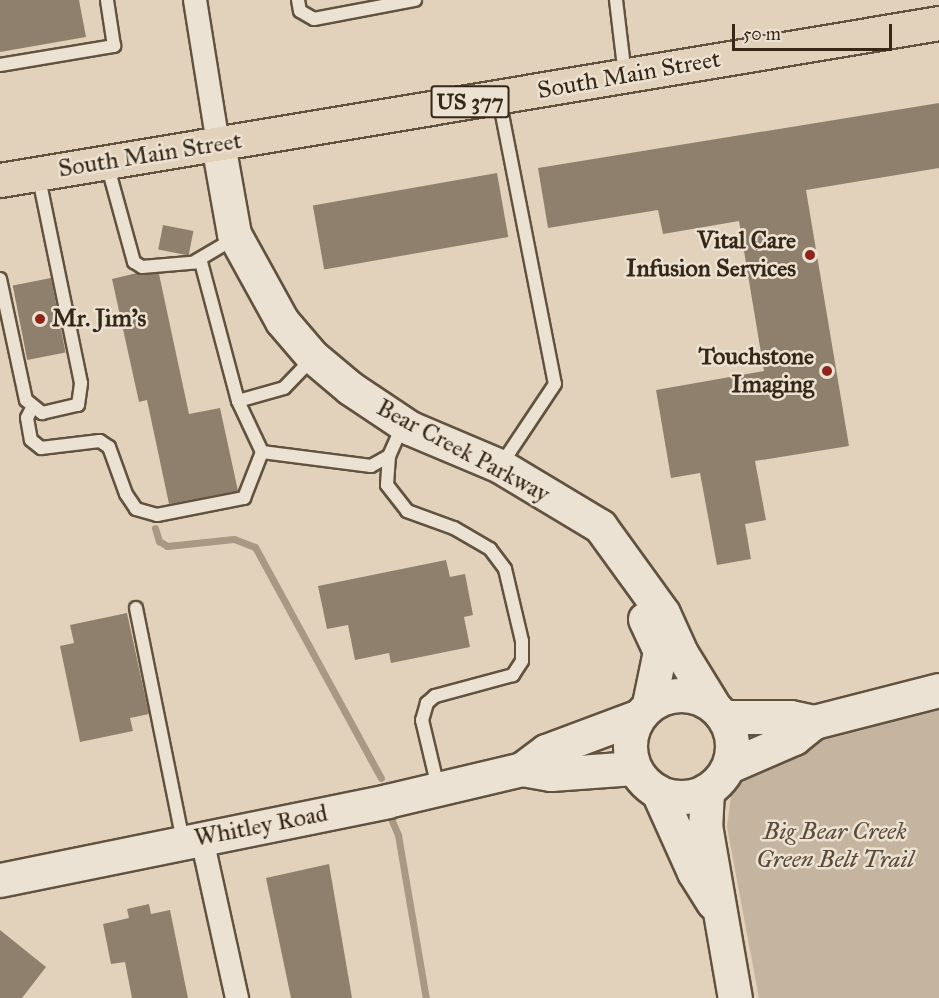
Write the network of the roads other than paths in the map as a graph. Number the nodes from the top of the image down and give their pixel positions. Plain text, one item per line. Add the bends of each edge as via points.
1 (107, 0) edge
2 (195, 0) edge
3 (298, 0) edge
4 (415, 0) edge
5 (616, 0) edge
6 (939, 23) edge
7 (0, 65) edge
8 (625, 76) junction
9 (499, 97) junction
10 (218, 144) junction
11 (107, 163) junction
12 (38, 174) junction
13 (0, 180) edge
14 (236, 238) junction
15 (196, 261) junction
16 (0, 279) edge
17 (314, 357) junction
18 (238, 401) junction
19 (32, 408) junction
20 (404, 423) junction
21 (262, 453) junction
22 (389, 456) junction
23 (500, 466) junction
24 (575, 513) junction
25 (136, 608) dead end
26 (938, 690) edge
27 (643, 711) junction
28 (719, 711) junction
29 (814, 722) junction
30 (729, 766) junction
31 (634, 768) junction
32 (522, 769) junction
33 (439, 788) junction
34 (707, 791) junction
35 (658, 792) junction
36 (192, 840) junction
37 (0, 880) edge
38 (718, 913) junction
39 (237, 998) edge
40 (735, 998) edge

1 - 7 lane via 114,46
2 - 10 street
3 - 4 lane via 300,11 314,19
5 - 8 lane
6 - 8 main road, South Main Street / US 377
8 - 9 main road, South Main Street / US 377
9 - 10 main road, South Main Street / US 377
9 - 23 lane via 555,384
10 - 11 main road, South Main Street / US 377
10 - 14 street, Bear Creek Parkway
11 - 12 main road, South Main Street / US 377
11 - 15 lane via 134,261 142,267
12 - 13 main road, South Main Street / US 377
12 - 19 lane via 82,399 78,405 52,413
14 - 15 lane
14 - 17 street, Bear Creek Parkway via 282,321
15 - 18 lane via 205,269
16 - 19 lane via 26,400
17 - 18 lane via 284,388
17 - 20 street, Bear Creek Parkway via 350,388
18 - 21 lane
19 - 21 lane via 27,418 31,440 41,448 100,441 109,447 126,494 136,509 158,515 244,498
20 - 22 lane
20 - 23 street, Bear Creek Parkway
21 - 22 lane via 371,466
22 - 33 lane via 387,485 407,511 454,528 490,549 505,569 522,641 522,661 513,675 435,696 427,703 422,720
23 - 24 street, Bear Creek Parkway
24 - 27 street, Bear Creek Parkway via 586,539 637,602 660,651
24 - 28 street, Bear Creek Parkway via 600,526 624,555 663,613 681,652
25 - 36 lane
26 - 29 street
27 - 28 street via 682,693
27 - 31 street via 630,733
27 - 32 street, Whitley Road via 546,751
28 - 29 street
28 - 30 street via 732,741
29 - 30 street via 794,738
30 - 34 street
31 - 32 street, Whitley Road via 550,774
31 - 35 street
32 - 33 street, Whitley Road
33 - 36 street, Whitley Road
34 - 35 street via 675,797
34 - 38 street via 705,825 716,870
35 - 38 street via 694,872
36 - 37 street, Whitley Road
36 - 39 street
38 - 40 street

